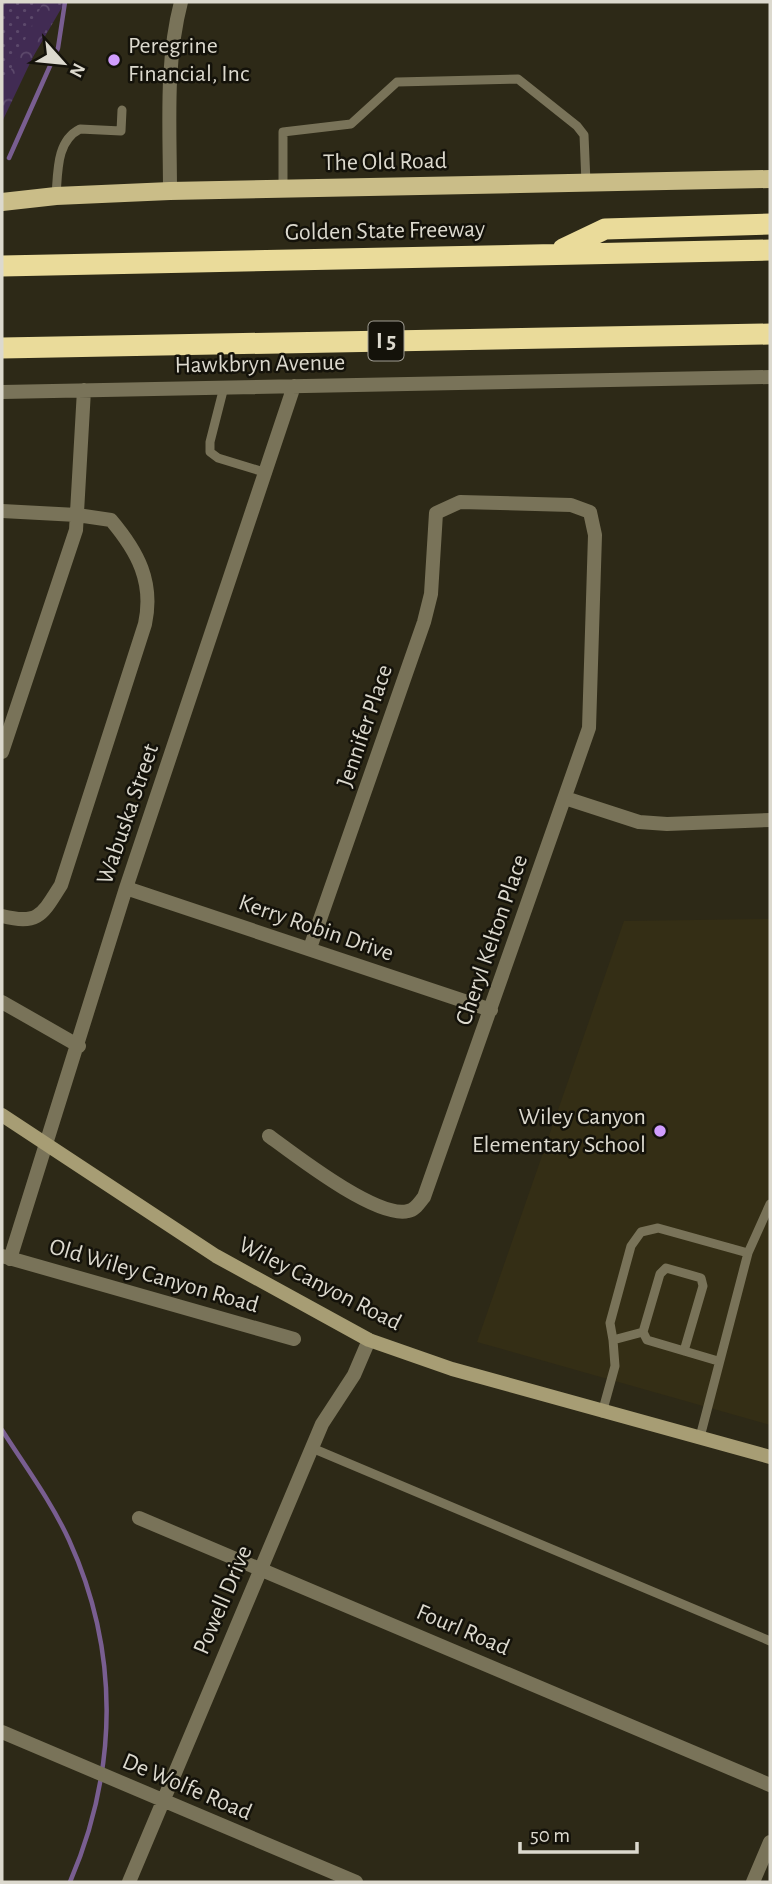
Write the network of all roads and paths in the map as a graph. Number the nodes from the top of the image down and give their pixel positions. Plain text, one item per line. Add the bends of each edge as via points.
1 (181, 2) edge
2 (122, 110) dead end
3 (770, 179) edge
4 (586, 183) junction
5 (283, 188) junction
6 (170, 191) junction
7 (56, 195) junction
8 (2, 202) edge
9 (770, 224) edge
10 (770, 250) edge
11 (555, 253) junction
12 (2, 266) edge
13 (770, 334) edge
14 (2, 348) edge
15 (770, 377) edge
16 (294, 386) junction
17 (224, 387) junction
18 (84, 390) junction
19 (2, 392) edge
20 (267, 473) junction
21 (2, 511) edge
22 (436, 513) joint
23 (76, 515) junction
24 (2, 751) edge
25 (565, 797) junction
26 (770, 820) edge
27 (126, 888) junction
28 (2, 916) edge
29 (310, 948) junction
30 (2, 1002) edge
31 (491, 1010) junction
32 (79, 1046) junction
33 (2, 1115) edge
34 (269, 1136) dead end
35 (46, 1144) junction
36 (770, 1204) edge
37 (748, 1253) junction
38 (6, 1257) edge
39 (643, 1332) junction
40 (294, 1339) dead end
41 (369, 1340) junction
42 (613, 1340) junction
43 (684, 1351) junction
44 (718, 1361) junction
45 (602, 1413) junction
46 (699, 1437) junction
47 (312, 1448) junction
48 (770, 1457) edge
49 (139, 1518) dead end
50 (261, 1570) junction
51 (770, 1641) edge
52 (2, 1732) edge
53 (770, 1784) edge
54 (163, 1802) junction
55 (770, 1842) edge
56 (129, 1882) edge
57 (356, 1882) edge
58 (753, 1882) edge

1 - 6 street via 170,74
2 - 7 lane via 121,131 80,130 66,142 59,159
3 - 4 main road, The Old Road
4 - 5 main road, The Old Road
4 - 5 lane via 584,135 519,79 397,82 351,124 283,132
5 - 6 main road, The Old Road
6 - 7 main road, The Old Road
7 - 8 main road, The Old Road
9 - 11 highway via 605,229
10 - 11 highway, Golden State Freeway
11 - 12 highway, Golden State Freeway
13 - 14 highway, I 5
15 - 16 street, Hawkbryn Avenue
16 - 17 street, Hawkbryn Avenue
16 - 20 street, Wabuska Street
17 - 18 street, Hawkbryn Avenue
17 - 20 lane via 210,452
18 - 19 street, Hawkbryn Avenue
18 - 23 street
20 - 27 street, Wabuska Street
21 - 23 street
22 - 25 street, Cheryl Kelton Place via 460,502 571,505 590,512 595,535 589,728
22 - 29 street, Jennifer Place via 431,594 424,622
23 - 24 street via 76,530
23 - 28 street via 111,520 119,529 135,548 150,602 61,885 41,916 24,921
25 - 26 street via 639,822
25 - 31 street, Cheryl Kelton Place
27 - 29 street, Kerry Robin Drive
27 - 32 street, Wabuska Street
29 - 31 street, Kerry Robin Drive
30 - 32 street
31 - 34 street, Cheryl Kelton Place via 424,1198 412,1211 400,1212 337,1187
32 - 35 street, Wabuska Street
33 - 35 street, Wiley Canyon Road
35 - 38 street, Wabuska Street
35 - 41 street, Wiley Canyon Road via 216,1256
36 - 37 lane
37 - 42 lane via 658,1227 642,1233 631,1246 610,1322
37 - 44 lane
38 - 40 street, Old Wiley Canyon Road
39 - 42 lane
39 - 43 lane via 647,1340
39 - 43 lane via 660,1274 666,1268 701,1278 703,1286
41 - 45 street, Wiley Canyon Road
41 - 47 street, Powell Drive
42 - 45 lane via 615,1367
43 - 44 lane
44 - 46 lane
45 - 46 street, Wiley Canyon Road
46 - 48 street, Wiley Canyon Road
47 - 50 street, Powell Drive
47 - 51 lane
49 - 50 street, Fourl Road
50 - 53 street, Fourl Road
50 - 54 street, Powell Drive
52 - 54 street, De Wolfe Road
54 - 56 street, Powell Drive
54 - 57 street, De Wolfe Road
55 - 58 street

